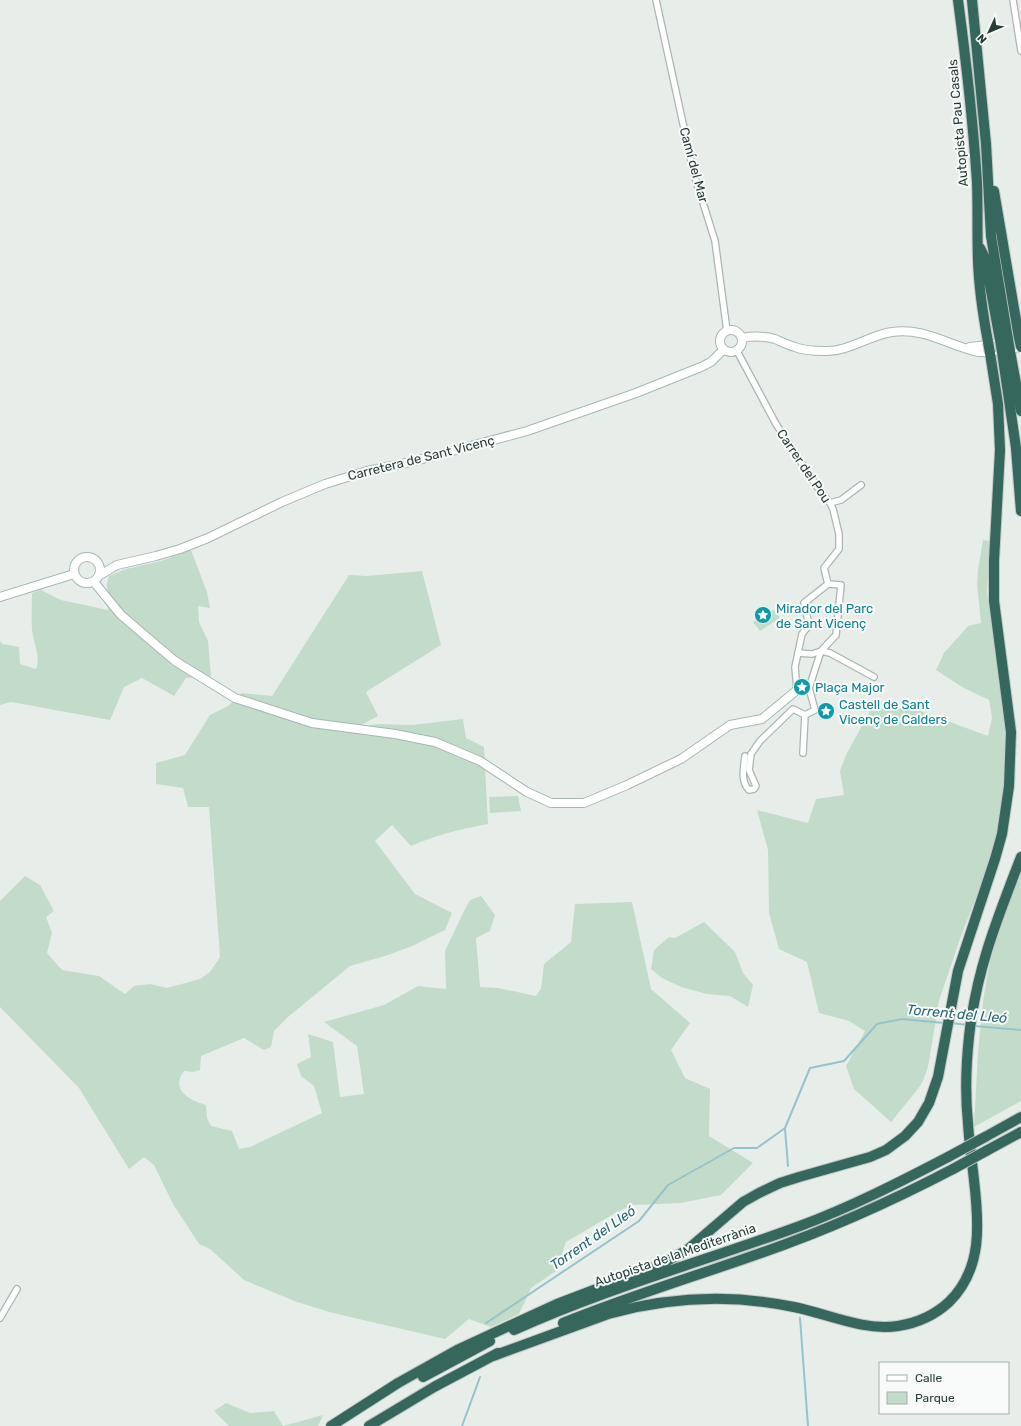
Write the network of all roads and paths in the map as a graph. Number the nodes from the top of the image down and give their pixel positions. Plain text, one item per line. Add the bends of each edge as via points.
1 (656, 0) edge
2 (958, 0) edge
3 (972, 0) edge
4 (1013, 0) edge
5 (1021, 51) edge
6 (986, 144) junction
7 (979, 244) junction
8 (728, 331) junction
9 (742, 338) junction
10 (1004, 340) junction
11 (1021, 343) edge
12 (724, 349) junction
13 (737, 351) junction
14 (1006, 351) junction
15 (1021, 411) edge
16 (861, 485) dead end
17 (830, 503) junction
18 (1021, 511) edge
19 (94, 559) junction
20 (117, 565) junction
21 (74, 574) junction
22 (100, 575) junction
23 (94, 582) junction
24 (828, 584) junction
25 (0, 597) edge
26 (821, 651) junction
27 (798, 653) junction
28 (874, 677) dead end
29 (808, 688) junction
30 (797, 690) junction
31 (805, 716) junction
32 (803, 753) dead end
33 (745, 756) dead end
34 (1021, 857) edge
35 (1021, 1117) edge
36 (1021, 1132) edge
37 (17, 1289) dead end
38 (0, 1318) edge
39 (493, 1356) junction
40 (331, 1426) edge
41 (343, 1426) edge
42 (369, 1426) edge

1 - 8 street, Camí del Mar via 694,174 716,241
2 - 7 highway, Autopista Pau Casals via 974,136
3 - 6 highway, Autopista Pau Casals
4 - 5 street
6 - 10 highway via 991,236
6 - 11 highway
7 - 10 highway via 985,258
7 - 40 highway, bridge via 982,307 998,404 999,463 994,601 1011,732 1009,786 1002,834 958,971 938,1077 924,1112 912,1130 886,1150 799,1177 759,1194 743,1202 687,1250 662,1264 557,1304 457,1350 398,1383
8 - 9 street via 734,330
8 - 12 street via 721,339
9 - 11 street via 762,336 796,348 828,352 884,334 902,331 921,333 983,352
9 - 13 street via 742,345
10 - 14 highway, bridge
12 - 13 street via 730,352
12 - 20 street, Carretera de Sant Vicenç via 711,362 636,393 528,431 325,484 180,549
13 - 17 street, Carrer del Pou via 776,424
14 - 15 highway
14 - 18 highway
16 - 17 street via 841,500
17 - 24 street, Carrer del Pou via 839,534 839,549 824,568
19 - 20 street, Carretera de Sant Vicenç
19 - 21 street via 86,557 79,560 74,566
19 - 22 street via 100,568
20 - 22 street, Carretera de Sant Vicenç
21 - 23 street via 82,583
21 - 25 street
22 - 23 street
23 - 30 street via 121,614 175,661 235,698 312,723 436,742 480,761 527,792 551,803 584,802 627,785 681,759 730,725 762,719
24 - 26 street via 841,585 840,599 836,635
24 - 27 street via 804,603 809,625 802,634
26 - 27 street via 812,654
26 - 28 street via 830,653
26 - 29 street
27 - 30 street via 794,667
29 - 30 street
29 - 31 street via 815,710
31 - 32 street
31 - 33 street via 793,709 760,742 751,754 749,770 756,786 749,790 745,787 743,776
34 - 39 highway via 988,944 973,1005 967,1055 967,1104 978,1207 978,1234 969,1273 960,1290 947,1304 920,1320 885,1327 855,1323 796,1307 758,1301 706,1299 662,1302 608,1314
35 - 41 highway, Autopista de la Mediterrània, bridge via 871,1195 800,1226 622,1287 530,1323 431,1372
36 - 39 highway, Autopista de la Mediterrània, bridge via 892,1200 831,1227 595,1310
37 - 38 street
39 - 42 highway, Autopista de la Mediterrània via 434,1387

